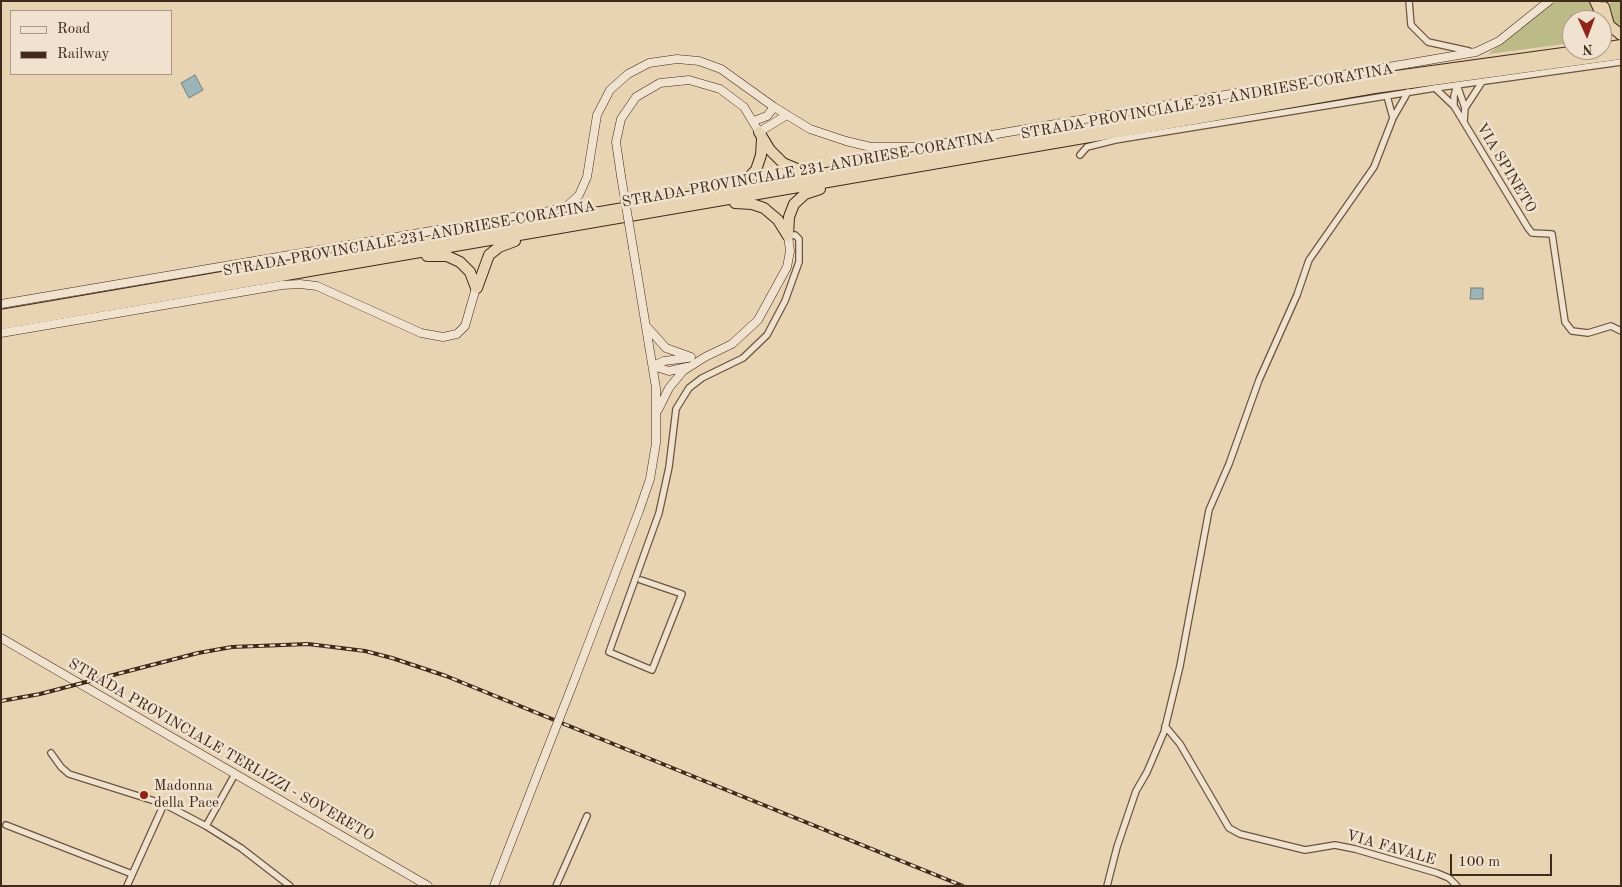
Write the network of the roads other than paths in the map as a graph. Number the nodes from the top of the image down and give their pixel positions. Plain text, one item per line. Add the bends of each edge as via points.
1 (1549, 1) edge
2 (1408, 2) edge
3 (1562, 48) edge
4 (1476, 52) junction
5 (1562, 53) edge
6 (1621, 54) edge
7 (1621, 62) edge
8 (1488, 63) junction
9 (1482, 81) junction
10 (1457, 85) junction
11 (1435, 88) junction
12 (1408, 92) junction
13 (1387, 96) junction
14 (1454, 106) junction
15 (774, 107) junction
16 (1465, 108) junction
17 (786, 115) junction
18 (1393, 118) junction
19 (754, 121) junction
20 (1464, 122) junction
21 (761, 135) junction
22 (1080, 155) dead end
23 (910, 164) junction
24 (649, 208) junction
25 (570, 226) junction
26 (788, 236) junction
27 (345, 265) junction
28 (476, 288) junction
29 (1, 304) edge
30 (1, 315) edge
31 (1, 324) edge
32 (646, 326) junction
33 (1621, 331) edge
34 (1, 333) edge
35 (705, 356) junction
36 (691, 357) junction
37 (653, 366) junction
38 (689, 366) junction
39 (657, 415) junction
40 (641, 580) dead end
41 (1, 638) edge
42 (1165, 726) junction
43 (51, 752) dead end
44 (235, 774) junction
45 (164, 804) junction
46 (587, 816) dead end
47 (6, 825) dead end
48 (206, 826) junction
49 (132, 874) junction
50 (127, 886) edge
51 (290, 886) edge
52 (428, 886) edge
53 (494, 886) edge
54 (556, 886) edge
55 (1107, 886) edge
56 (1458, 886) edge

1 - 4 street via 1499,41
2 - 4 street via 1411,25 1428,42
3 - 8 highway
4 - 17 street via 921,147 871,147 810,129
5 - 8 highway, STRADA PROVINCIALE 231 ANDRIESE-CORATINA
6 - 23 highway, STRADA PROVINCIALE 231 ANDRIESE-CORATINA via 1375,88
7 - 9 street
8 - 23 highway, STRADA PROVINCIALE 231 ANDRIESE-CORATINA via 1374,79
9 - 10 street
9 - 16 street
10 - 11 street
10 - 14 street
10 - 16 street
11 - 12 street
11 - 14 street
12 - 13 street
12 - 18 street
13 - 18 street
13 - 22 street via 1094,144 1086,147
14 - 20 street
15 - 17 street
15 - 19 street via 766,117
15 - 29 street via 721,68 677,59 649,63 628,74 610,90 597,115 587,177 579,195 566,206 549,212
16 - 20 street
17 - 21 street
18 - 42 street via 1374,167 1309,260 1209,510 1180,666
19 - 21 street
19 - 32 street, bridge via 734,98 710,85 685,80 654,85 636,97 621,119 616,142
20 - 33 street, VIA SPINETO via 1532,233 1552,234 1565,322 1572,331 1588,333 1611,326
21 - 23 highway via 780,161 803,171
21 - 24 highway via 760,163 747,179
23 - 24 highway, STRADA PROVINCIALE 231 ANDRIESE-CORATINA
23 - 26 highway via 805,194 790,211
24 - 25 highway, STRADA PROVINCIALE 231 ANDRIESE-CORATINA
24 - 26 highway via 752,204 773,215
24 - 30 highway, STRADA PROVINCIALE 231 ANDRIESE-CORATINA
25 - 27 highway, STRADA PROVINCIALE 231 ANDRIESE-CORATINA
25 - 28 highway via 499,247 486,259
26 - 35 street via 787,266 758,320 734,343
26 - 40 street via 795,235 799,239 799,262 785,301 767,334 743,358 702,378 690,388 676,409 659,513 609,652 652,670 682,594
27 - 28 highway via 447,256 466,266
27 - 31 highway, STRADA PROVINCIALE 231 ANDRIESE-CORATINA
28 - 34 street via 465,326 457,334 446,337 425,335 317,286 300,284
32 - 36 street via 666,348
32 - 37 street
35 - 36 street
35 - 38 street
36 - 37 street
37 - 38 street via 669,371
37 - 39 street
38 - 39 street via 669,388
39 - 53 street, bridge via 650,479
41 - 44 street, STRADA PROVINCIALE TERLIZZI - SOVERETO
42 - 55 street via 1136,791
42 - 56 street, VIA FAVALE via 1180,744 1229,828 1240,834 1305,850 1335,845 1355,849 1437,873
43 - 45 street via 69,774
44 - 48 street
44 - 52 street, STRADA PROVINCIALE TERLIZZI - SOVERETO
45 - 48 street
45 - 49 street
46 - 54 street
47 - 49 street
48 - 51 street
49 - 50 street

